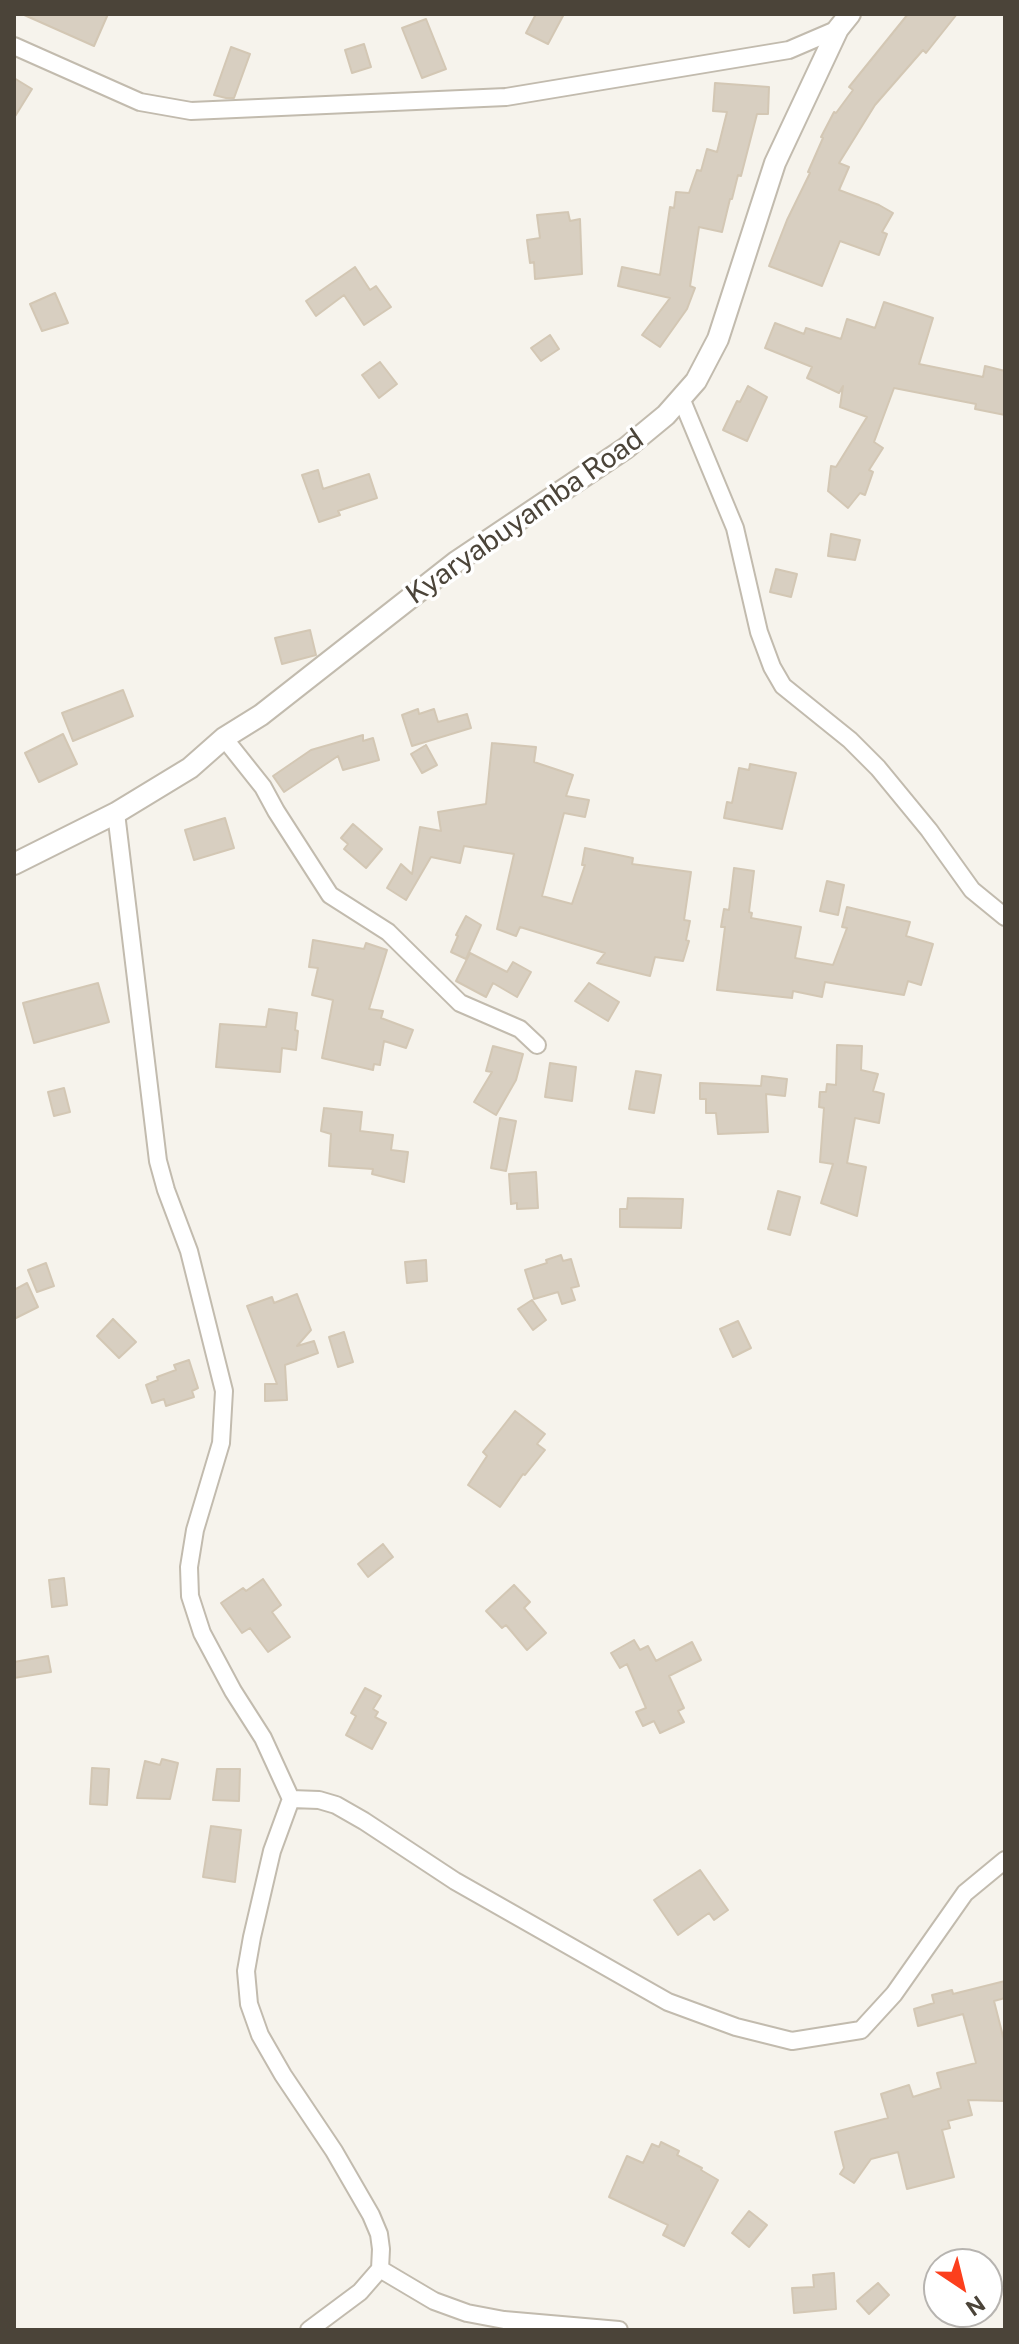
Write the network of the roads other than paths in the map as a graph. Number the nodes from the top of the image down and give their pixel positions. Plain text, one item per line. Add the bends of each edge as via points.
1 (844, 22) edge
2 (14, 46) edge
3 (681, 398) junction
4 (224, 738) junction
5 (116, 813) junction
6 (14, 864) edge
7 (1005, 917) edge
8 (537, 1045) dead end
9 (291, 1799) junction
10 (1005, 1860) edge
11 (380, 2269) junction
12 (309, 2330) edge
13 (619, 2330) edge

1 - 2 street via 789,50 506,97 191,111 140,102
1 - 3 street, Kyaryabuyamba Road via 775,163 718,339
3 - 4 street, Kyaryabuyamba Road via 626,448 456,562 261,715
3 - 7 street via 735,528 759,632 783,686 878,768 972,890
4 - 5 street, Kyaryabuyamba Road via 190,768
4 - 8 street via 263,787 330,895 388,932 460,1003 520,1029
5 - 6 street, Kyaryabuyamba Road
5 - 9 street via 158,1161 189,1251 224,1391 221,1443 195,1530 190,1596 202,1633 263,1738
9 - 10 street via 336,1805 455,1881 668,2002 792,2041 861,2030 894,1994 965,1893
9 - 11 street via 272,1851 252,1937 246,1971 249,2004 283,2075 371,2215 379,2234
11 - 12 street via 360,2292
11 - 13 street via 434,2301 467,2313

